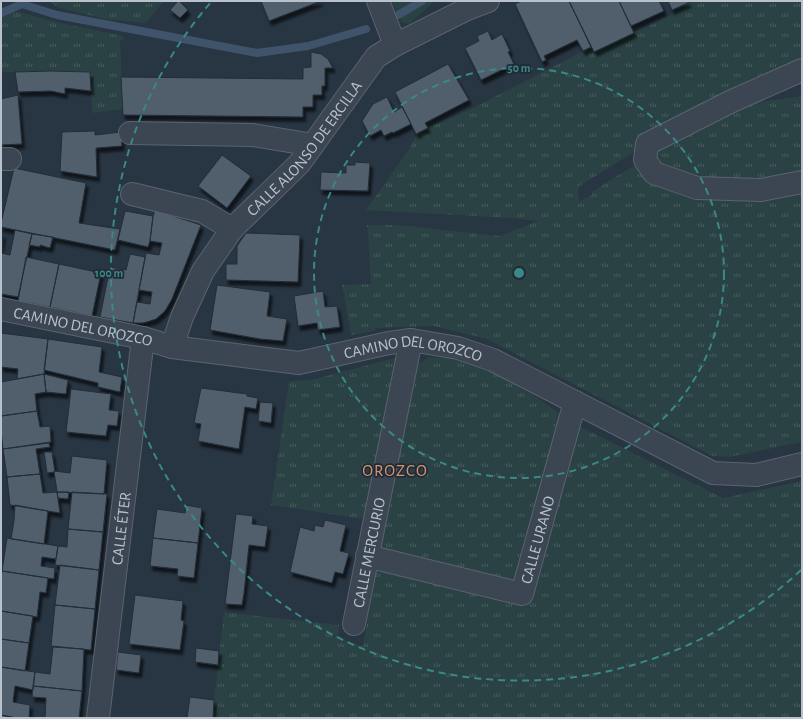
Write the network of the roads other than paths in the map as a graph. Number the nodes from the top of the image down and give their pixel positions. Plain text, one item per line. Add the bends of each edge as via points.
1 (378, 1) edge
2 (488, 1) edge
3 (395, 45) junction
4 (802, 70) edge
5 (130, 133) dead end
6 (312, 145) junction
7 (802, 182) edge
8 (132, 194) dead end
9 (232, 229) junction
10 (1, 309) edge
11 (143, 338) junction
12 (411, 340) junction
13 (172, 347) junction
14 (575, 402) junction
15 (802, 464) edge
16 (367, 556) junction
17 (354, 624) dead end
18 (98, 718) edge

1 - 3 street
2 - 3 street, CALLE ALONSO DE ERCILLA
3 - 6 street, CALLE ALONSO DE ERCILLA via 376,57
4 - 7 street via 732,101 647,144 645,160 654,173 697,188 761,190
5 - 6 street via 253,135
6 - 9 street, CALLE ALONSO DE ERCILLA via 299,164
8 - 9 street via 202,211
9 - 13 street, CALLE ALONSO DE ERCILLA via 203,271 182,317
10 - 11 street, CAMINO DEL OROZCO
11 - 13 street, CAMINO DEL OROZCO
11 - 18 street, CALLE ÉTER
12 - 13 street, CAMINO DEL OROZCO via 299,363
12 - 14 street, CAMINO DEL OROZCO via 458,348 493,360
12 - 16 street, CALLE MERCURIO
14 - 15 street, CAMINO DEL OROZCO via 713,473 756,474
14 - 16 street, CALLE URANO via 522,594
16 - 17 street, CALLE MERCURIO

